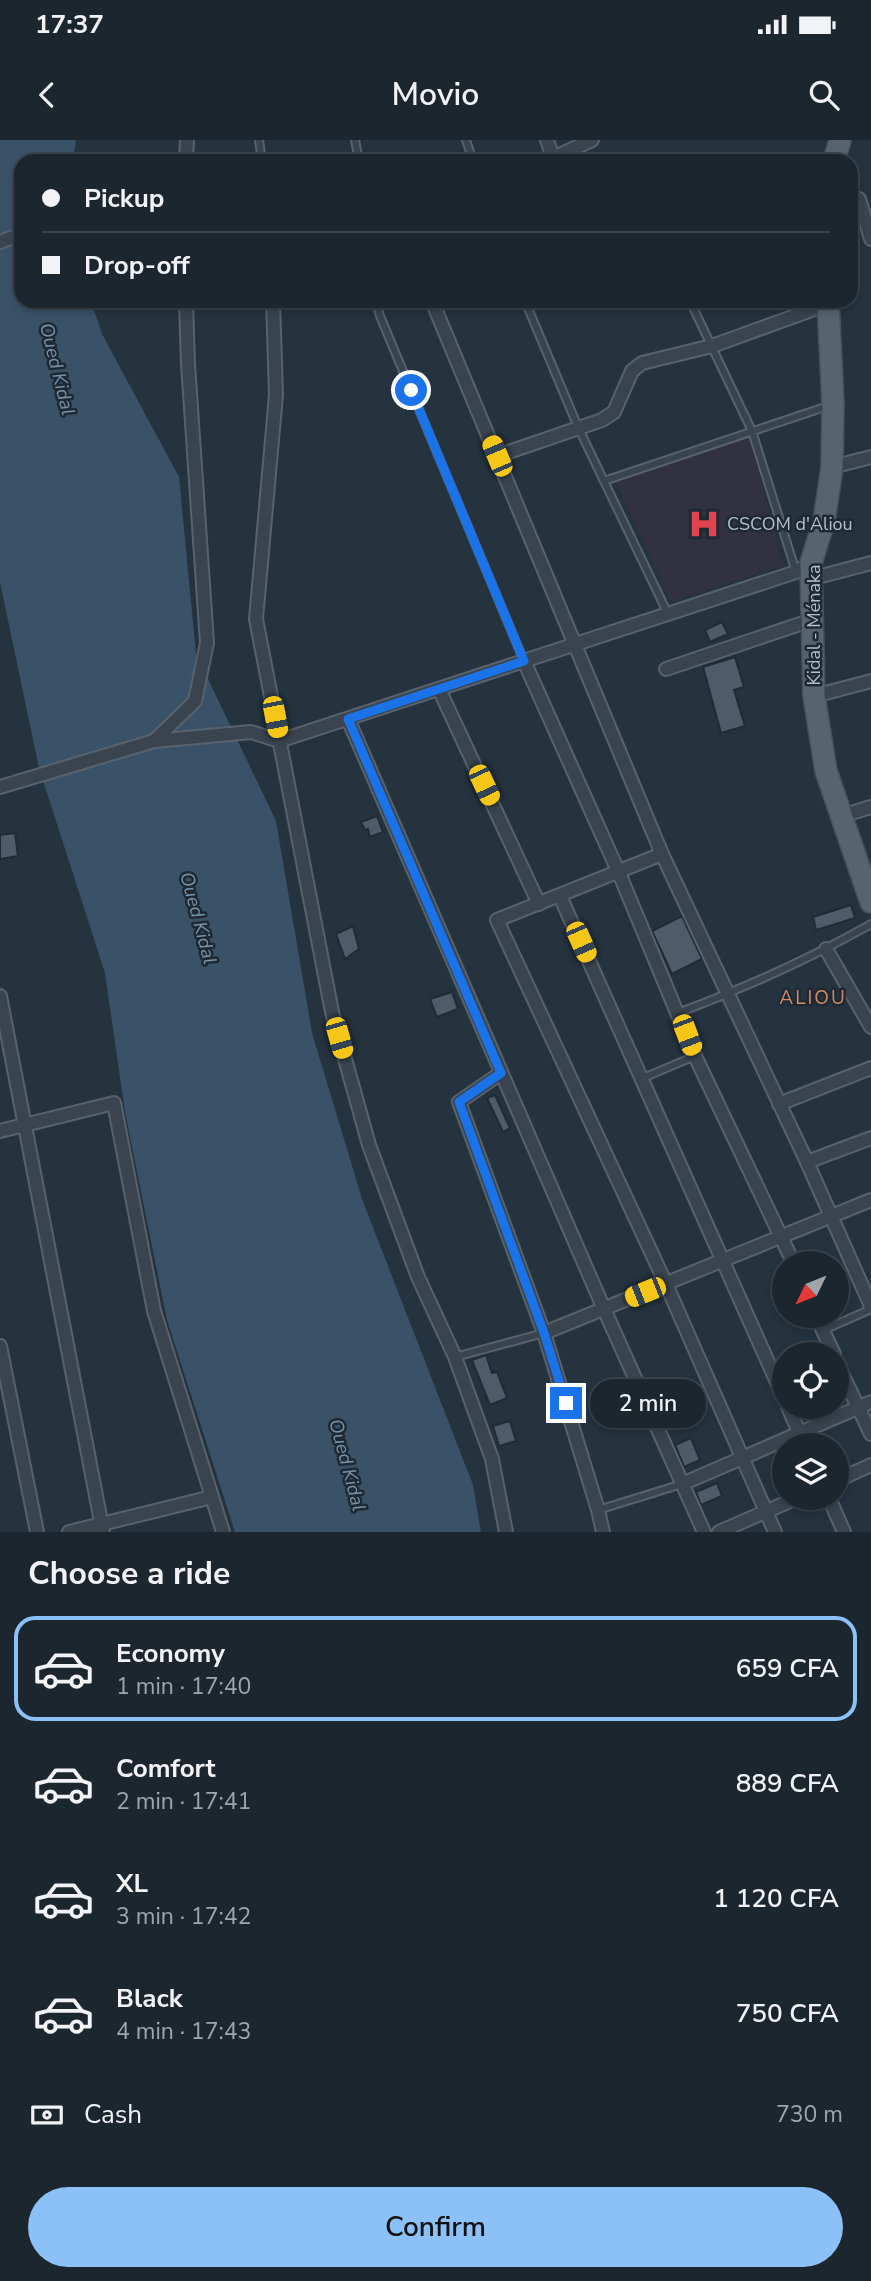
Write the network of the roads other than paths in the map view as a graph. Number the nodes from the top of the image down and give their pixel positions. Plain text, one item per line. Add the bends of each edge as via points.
1 (592, 140) edge
2 (565, 154) edge
3 (860, 199) edge
4 (871, 239) edge
5 (186, 308) edge
6 (273, 308) edge
7 (378, 308) edge
8 (435, 308) edge
9 (528, 308) edge
10 (693, 308) edge
11 (812, 308) edge
12 (828, 308) edge
13 (712, 346) junction
14 (833, 404) junction
15 (578, 427) junction
16 (752, 431) junction
17 (497, 456) junction
18 (871, 457) edge
19 (832, 467) junction
20 (604, 481) junction
21 (871, 564) edge
22 (806, 572) junction
23 (668, 614) junction
24 (812, 620) junction
25 (575, 645) junction
26 (524, 661) junction
27 (666, 670) dead end
28 (871, 681) edge
29 (439, 689) junction
30 (814, 696) junction
31 (348, 719) junction
32 (154, 740) junction
33 (279, 741) junction
34 (0, 787) edge
35 (871, 807) edge
36 (841, 816) junction
37 (662, 854) junction
38 (619, 873) junction
39 (560, 896) junction
40 (871, 902) edge
41 (539, 904) junction
42 (871, 924) edge
43 (826, 949) junction
44 (727, 995) junction
45 (0, 996) edge
46 (678, 1013) junction
47 (871, 1027) edge
48 (695, 1056) junction
49 (871, 1068) edge
50 (501, 1073) junction
51 (643, 1078) junction
52 (779, 1104) junction
53 (25, 1124) junction
54 (0, 1131) edge
55 (871, 1138) edge
56 (807, 1163) junction
57 (871, 1200) edge
58 (830, 1216) junction
59 (783, 1236) junction
60 (789, 1251) edge
61 (722, 1261) junction
62 (666, 1284) junction
63 (871, 1307) edge
64 (604, 1309) junction
65 (822, 1330) joint
66 (544, 1333) junction
67 (828, 1342) edge
68 (0, 1346) edge
69 (455, 1357) junction
70 (772, 1371) edge
71 (849, 1381) edge
72 (865, 1405) edge
73 (6, 1411) edge
74 (814, 1433) edge
75 (871, 1434) edge
76 (772, 1449) edge
77 (742, 1458) junction
78 (871, 1465) edge
79 (849, 1474) edge
80 (682, 1484) junction
81 (212, 1497) junction
82 (772, 1508) edge
83 (598, 1510) junction
84 (834, 1510) edge
85 (766, 1511) junction
86 (103, 1528) edge
87 (37, 1532) edge
88 (69, 1532) edge
89 (223, 1532) edge
90 (506, 1532) edge
91 (603, 1532) edge
92 (704, 1532) edge
93 (719, 1532) edge
94 (775, 1532) edge
95 (844, 1532) edge

1 - 2 street
3 - 4 street
5 - 32 street via 207,643 195,701
6 - 33 street via 276,395 256,620
7 - 26 lane
8 - 17 street
9 - 15 lane
10 - 13 lane
11 - 13 street
12 - 14 main road, Kidal - Ménaka
13 - 15 street via 642,363 632,371 614,412
13 - 16 lane
14 - 16 lane
14 - 19 main road, Kidal - Ménaka
15 - 17 street
15 - 20 lane
16 - 20 lane
16 - 22 lane
17 - 25 street
18 - 19 street
19 - 22 main road, Kidal - Ménaka via 824,521
20 - 23 lane
21 - 22 street
22 - 23 street
22 - 24 main road, Kidal - Ménaka
23 - 25 street
24 - 27 street
24 - 30 main road, Kidal - Ménaka
25 - 26 street
25 - 37 street
26 - 29 street
26 - 38 street
28 - 30 street
29 - 31 street
29 - 41 street
30 - 36 main road, Kidal - Ménaka via 826,771
31 - 33 street
31 - 50 street
32 - 33 street via 251,732
32 - 34 street
33 - 69 street via 332,1012 365,1132 418,1277
35 - 36 street
36 - 40 main road, Kidal - Ménaka
37 - 38 street
37 - 44 street
38 - 39 street
38 - 46 street
39 - 41 street
39 - 51 street
41 - 62 street via 497,920
42 - 43 lane
43 - 44 lane
43 - 47 street
44 - 46 lane
44 - 52 street
45 - 53 street
46 - 48 street
48 - 51 lane
48 - 59 street
49 - 52 street
50 - 64 street
50 - 66 street via 459,1102
51 - 61 street
52 - 56 street
53 - 54 street
53 - 81 street via 114,1102 154,1311
53 - 86 street
55 - 56 street
56 - 58 street
57 - 58 street
58 - 59 street
58 - 63 street
59 - 60 street
59 - 61 street
61 - 62 street
61 - 70 street
62 - 64 street
62 - 77 street
63 - 65 lane
64 - 66 street
64 - 80 street
65 - 67 street
66 - 69 lane
66 - 83 street
68 - 73 street
69 - 90 street via 492,1460
71 - 72 street
72 - 74 street
72 - 75 street
73 - 87 street
76 - 77 street
77 - 80 street
77 - 85 street
78 - 79 street
80 - 83 lane
80 - 92 street
81 - 86 street
81 - 89 street
82 - 85 street
83 - 91 street
84 - 95 street
85 - 93 street
85 - 94 street
86 - 88 street

